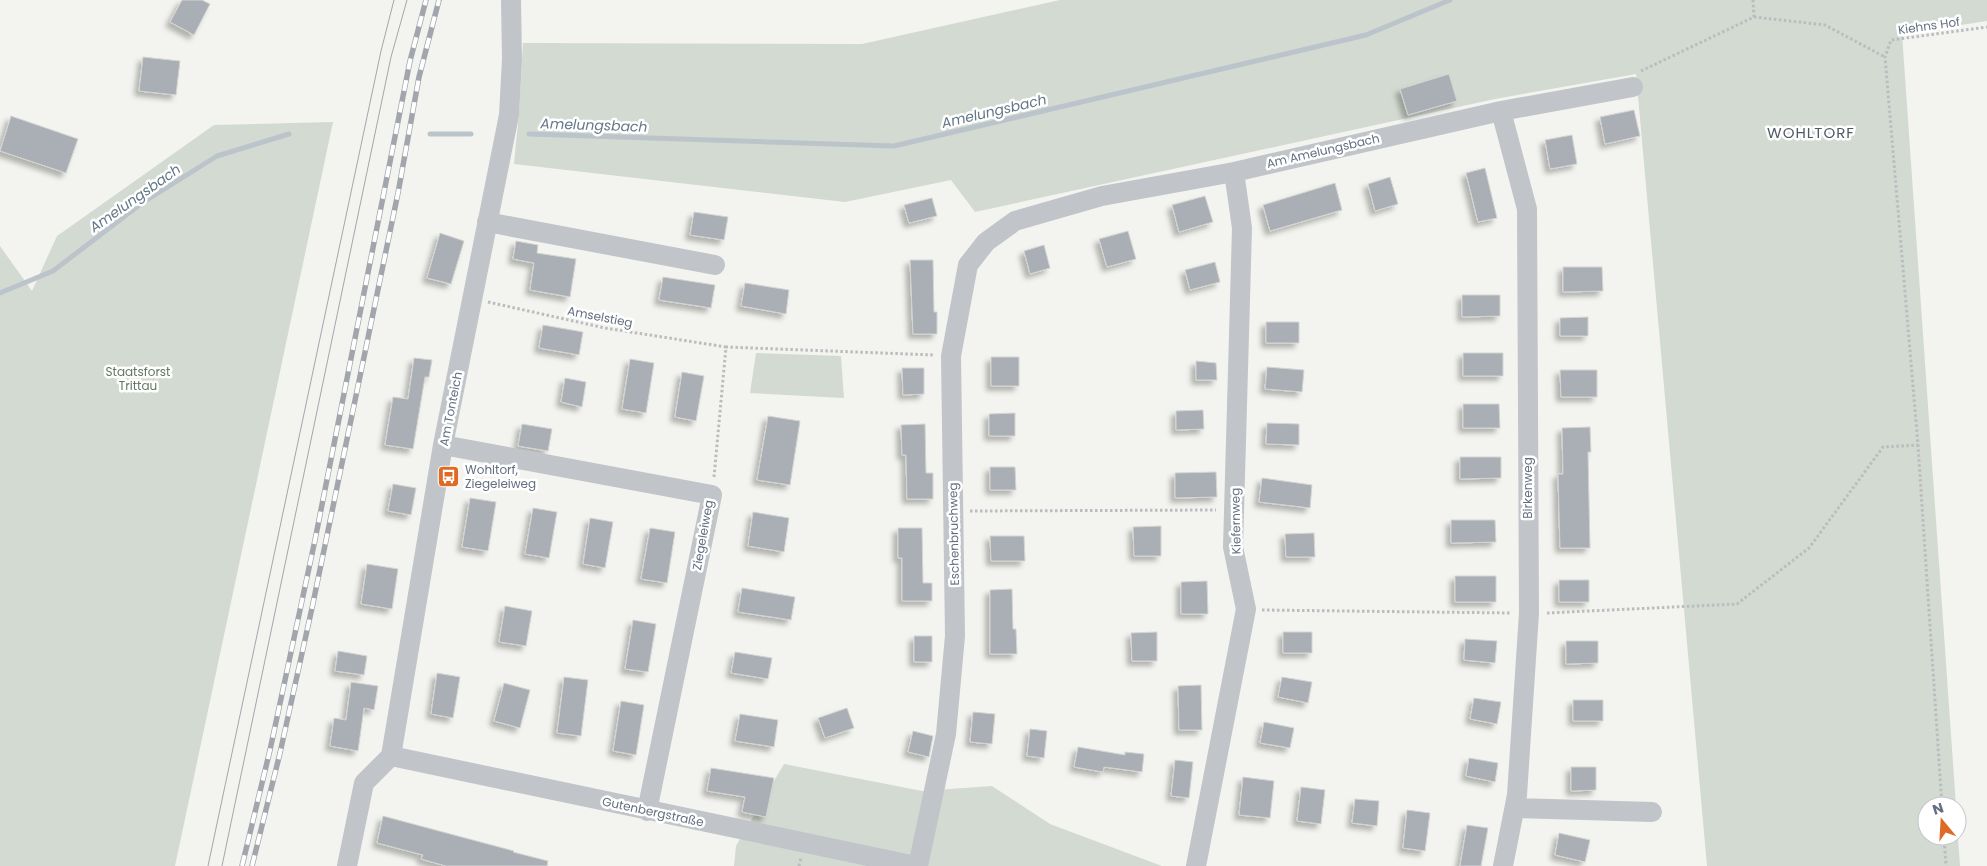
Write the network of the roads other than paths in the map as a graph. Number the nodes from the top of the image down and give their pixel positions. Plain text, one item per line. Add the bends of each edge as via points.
1 (511, 0) edge
2 (1632, 87) road end
3 (1501, 111) junction
4 (1234, 172) junction
5 (1015, 221) joint
6 (487, 222) junction
7 (715, 265) dead end
8 (443, 445) junction
9 (390, 756) junction
10 (1515, 808) junction
11 (647, 811) junction
12 (1652, 812) dead end
13 (347, 866) edge
14 (917, 866) edge
15 (1196, 866) edge
16 (1503, 866) edge

1 - 6 street, Am Tonteich via 512,59 508,115
2 - 3 street, Am Amelungsbach
3 - 4 street, Am Amelungsbach
3 - 10 street, Birkenweg via 1527,209 1529,613
4 - 5 street, Am Amelungsbach via 1102,196
4 - 15 street, Kiefernweg via 1242,228 1234,547 1246,609
5 - 14 street, Eschenbruchweg via 986,242 968,265 951,356 956,636 946,734
6 - 7 street
6 - 8 street, Am Tonteich
8 - 9 street, Am Tonteich
8 - 11 street, Ziegeleiweg via 712,495
9 - 11 street, Gutenbergstraße
9 - 13 street via 364,783
10 - 12 street
10 - 16 street, Birkenweg
11 - 14 street, Gutenbergstraße

